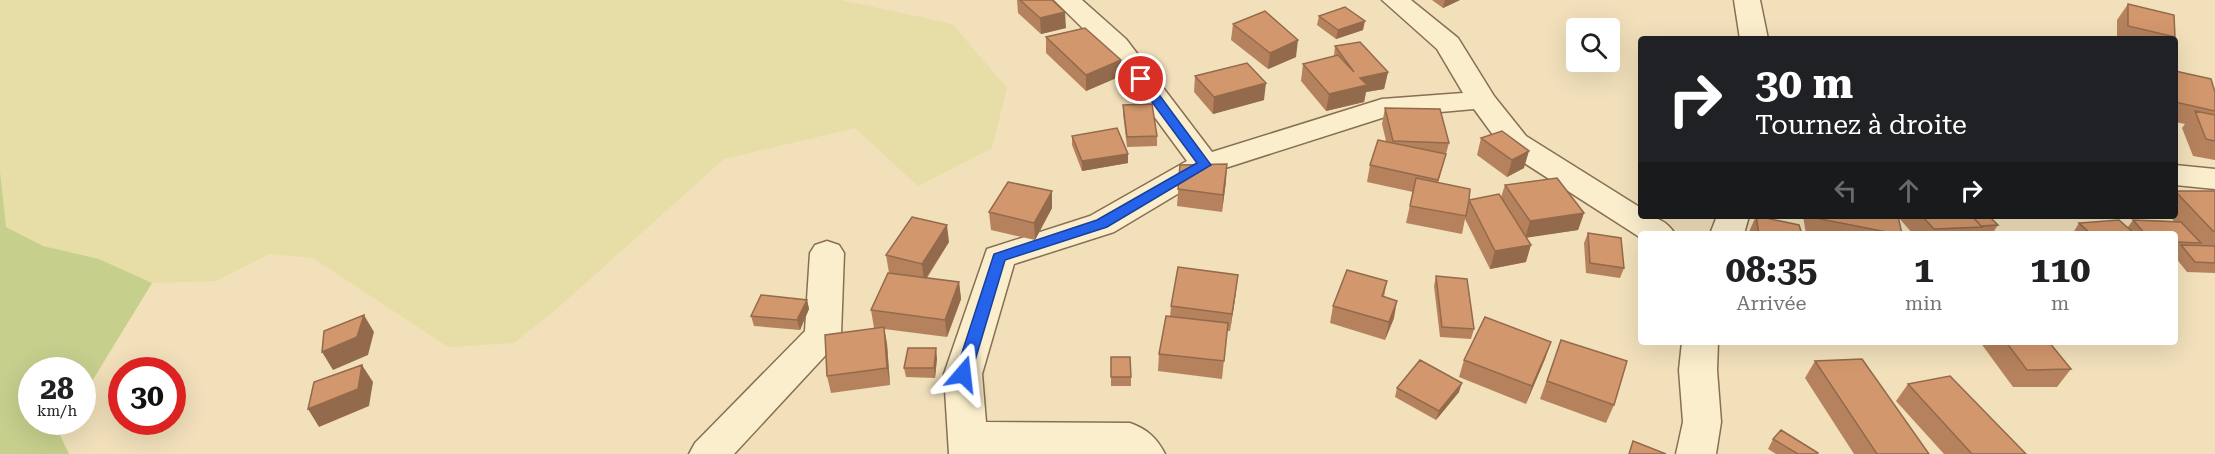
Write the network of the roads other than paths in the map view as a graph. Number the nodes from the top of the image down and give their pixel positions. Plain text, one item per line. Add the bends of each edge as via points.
1 (1066, 0) edge
2 (1395, 0) edge
3 (1747, 0) edge
4 (1753, 36) edge
5 (1482, 100) junction
6 (1205, 165) junction
7 (2178, 175) edge
8 (2215, 179) edge
9 (1653, 231) edge
10 (827, 253) dead end
11 (1700, 345) edge
12 (968, 446) edge
13 (709, 454) edge
14 (1145, 454) edge
15 (1696, 454) edge

1 - 6 street via 1116,45
2 - 5 street via 1448,44
3 - 4 street
5 - 6 street via 1382,108
5 - 9 street via 1515,143
6 - 12 street via 1102,224 999,257 963,374
7 - 8 street
10 - 13 street via 823,335
11 - 15 street via 1702,422
12 - 14 street via 1130,439

